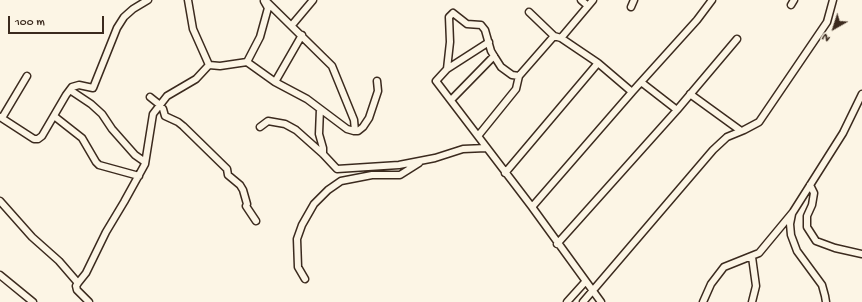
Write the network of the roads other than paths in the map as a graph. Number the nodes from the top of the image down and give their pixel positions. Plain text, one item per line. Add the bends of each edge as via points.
1 (148, 0) edge
2 (188, 0) edge
3 (264, 0) edge
4 (313, 0) edge
5 (581, 0) edge
6 (593, 0) edge
7 (634, 0) edge
8 (712, 0) edge
9 (833, 0) edge
10 (588, 6) junction
11 (631, 7) dead end
12 (529, 12) dead end
13 (292, 25) junction
14 (302, 35) junction
15 (554, 36) junction
16 (561, 38) junction
17 (737, 38) dead end
18 (489, 42) junction
19 (494, 56) junction
20 (247, 62) junction
21 (598, 63) junction
22 (209, 65) junction
23 (447, 69) junction
24 (27, 76) dead end
25 (519, 76) junction
26 (275, 82) junction
27 (377, 82) dead end
28 (641, 82) junction
29 (70, 90) junction
30 (632, 92) junction
31 (690, 94) junction
32 (862, 94) edge
33 (150, 97) dead end
34 (451, 100) junction
35 (160, 105) junction
36 (320, 109) junction
37 (677, 110) junction
38 (54, 116) junction
39 (1, 118) edge
40 (260, 127) dead end
41 (355, 131) junction
42 (741, 131) junction
43 (478, 136) junction
44 (486, 148) junction
45 (323, 154) junction
46 (422, 161) junction
47 (145, 162) junction
48 (505, 173) junction
49 (138, 176) junction
50 (810, 185) junction
51 (0, 201) edge
52 (532, 208) junction
53 (793, 212) junction
54 (256, 221) dead end
55 (557, 244) junction
56 (862, 254) edge
57 (752, 257) junction
58 (0, 275) edge
59 (305, 280) dead end
60 (586, 282) junction
61 (78, 283) junction
62 (592, 290) junction
63 (33, 302) edge
64 (89, 302) edge
65 (567, 302) edge
66 (582, 302) edge
67 (601, 302) edge
68 (703, 302) edge
69 (752, 302) edge
70 (826, 302) edge

1 - 29 street via 124,17 117,28 93,88 79,85
2 - 22 street via 194,29
3 - 13 street
3 - 20 street via 268,8 260,37
4 - 13 street
5 - 10 street
6 - 10 street
7 - 11 street
8 - 28 street
9 - 42 street via 827,22 759,122
10 - 16 street
12 - 15 street
13 - 14 street
14 - 26 street
14 - 41 street via 332,66 354,120
15 - 16 street
15 - 25 street
16 - 21 street
17 - 31 street
18 - 19 street
18 - 23 street
18 - 23 street via 486,30 481,24 468,24 453,13 450,17
19 - 25 street via 501,67 512,75
19 - 34 street
20 - 22 street
20 - 26 street
21 - 30 street
21 - 48 street
22 - 35 street via 196,79 167,96
23 - 34 street via 436,81
24 - 39 street
25 - 43 street via 516,89
26 - 36 street
27 - 41 street via 378,91 368,118 363,127
28 - 30 street
28 - 37 street
29 - 38 street
29 - 47 street via 102,114 135,155
30 - 52 street
31 - 37 street
31 - 42 street
32 - 50 street via 843,133
33 - 35 street
34 - 43 street
35 - 47 street via 153,114
35 - 54 street via 165,116 178,122 196,137 227,168 228,175 244,190 248,211
36 - 41 street via 347,129
36 - 45 street via 319,134
37 - 55 street
38 - 39 street via 38,139
38 - 49 street via 82,138 99,166
40 - 45 street via 268,121 285,124 296,130
42 - 62 street via 727,137 713,150
43 - 44 street
44 - 46 street via 463,149
44 - 48 street
45 - 46 street via 337,169
46 - 59 street via 400,175 372,175 342,181 314,204 297,239 298,266
47 - 49 street
48 - 52 street
49 - 61 street via 86,273
50 - 53 street
50 - 56 street via 814,193 807,216 807,227 816,241
51 - 61 street
52 - 55 street
53 - 57 street via 759,253
53 - 70 street via 791,235 797,251 822,285
55 - 60 street
57 - 68 street via 724,267 711,284
57 - 69 street via 756,286
58 - 63 street
60 - 62 street
60 - 65 street
61 - 64 street via 77,290
62 - 66 street
62 - 67 street

